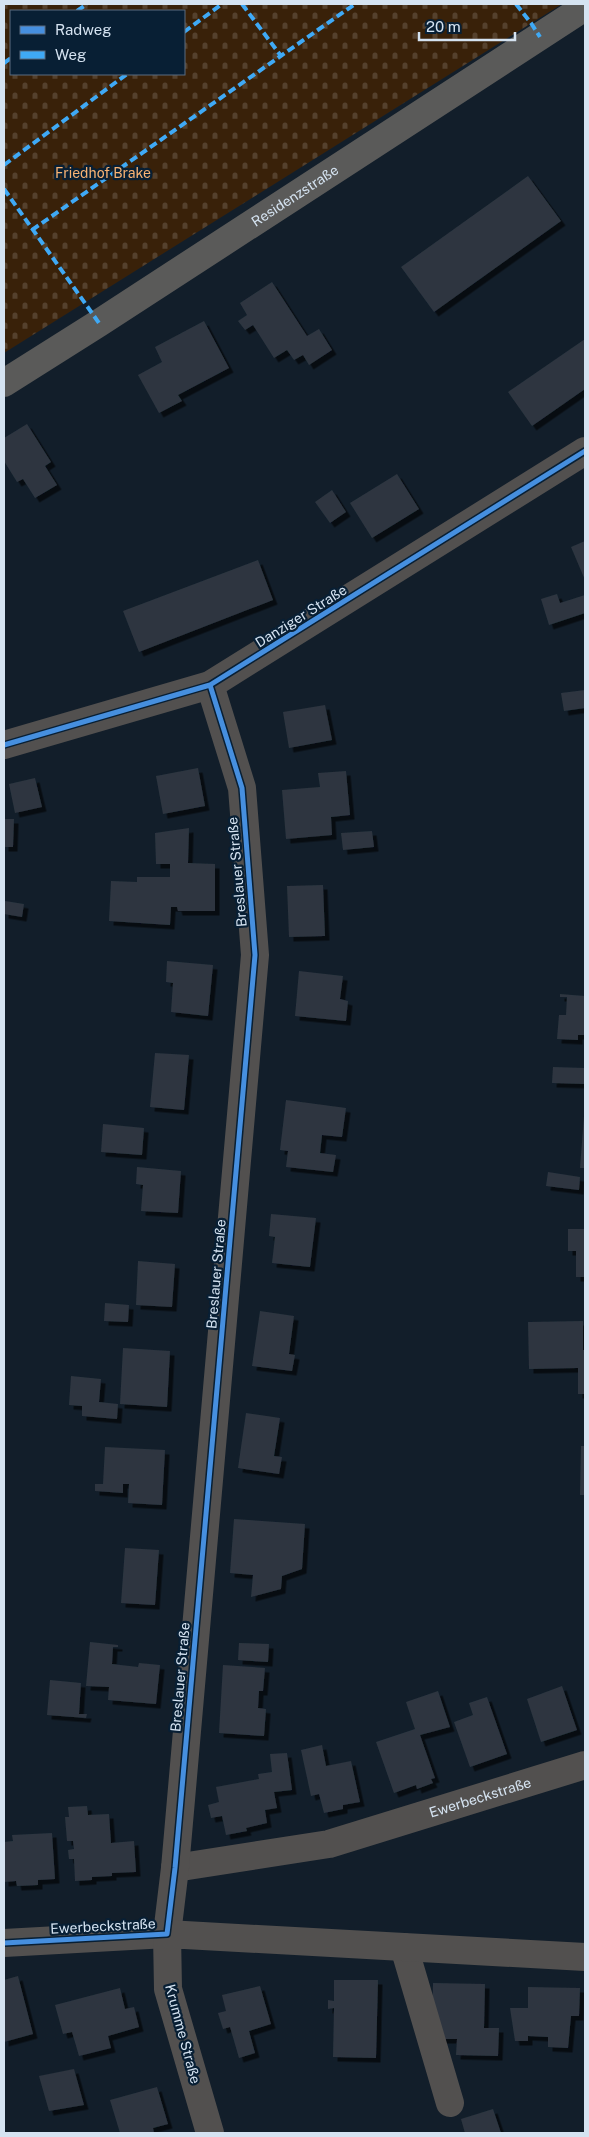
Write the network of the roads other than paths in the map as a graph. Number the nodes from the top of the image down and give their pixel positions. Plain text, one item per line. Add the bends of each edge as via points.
1 (585, 7) edge
2 (4, 383) edge
3 (585, 451) edge
4 (210, 685) junction
5 (4, 745) edge
6 (585, 1765) edge
7 (175, 1868) junction
8 (167, 1934) junction
9 (4, 1943) edge
10 (404, 1947) junction
11 (585, 1957) edge
12 (450, 2103) dead end
13 (210, 2133) edge

1 - 2 main road, Residenzstraße
3 - 4 street, Danziger Straße
4 - 5 street, Danziger Straße
4 - 7 street, Breslauer Straße via 242,788 255,955
6 - 7 street, Ewerbeckstraße via 329,1844
7 - 8 street, Ewerbeckstraße
8 - 9 street, Ewerbeckstraße
8 - 10 street, Ewerbeckstraße
8 - 13 street, Krumme Straße via 168,1989
10 - 11 street, Ewerbeckstraße
10 - 12 street

